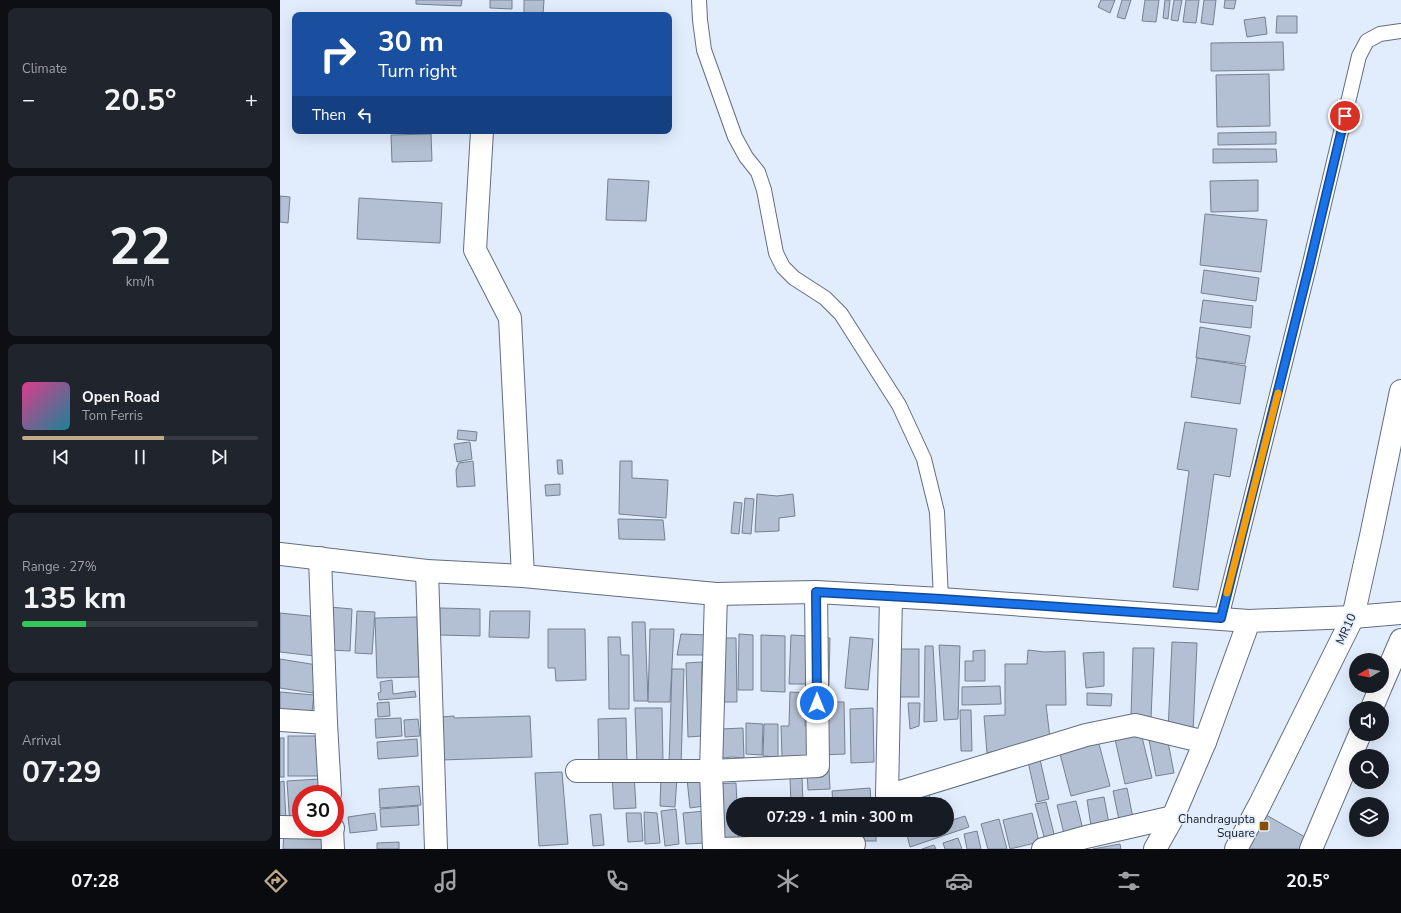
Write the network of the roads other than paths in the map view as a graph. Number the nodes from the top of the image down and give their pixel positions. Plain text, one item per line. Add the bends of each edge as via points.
1 (699, 0) edge
2 (1401, 31) edge
3 (482, 134) edge
4 (1401, 391) edge
5 (280, 554) edge
6 (320, 558) junction
7 (426, 571) junction
8 (523, 576) junction
9 (816, 592) junction
10 (716, 594) junction
11 (890, 596) junction
12 (941, 599) junction
13 (1401, 613) edge
14 (1353, 617) junction
15 (1221, 618) junction
16 (1249, 621) junction
17 (1401, 640) edge
18 (1389, 668) edge
19 (280, 720) edge
20 (326, 724) junction
21 (1357, 741) edge
22 (1205, 742) junction
23 (576, 771) dead end
24 (711, 771) junction
25 (329, 785) edge
26 (1173, 817) junction
27 (280, 827) edge
28 (292, 827) edge
29 (332, 837) edge
30 (854, 844) dead end
31 (333, 849) edge
32 (436, 849) edge
33 (714, 849) edge
34 (722, 849) edge
35 (1043, 849) edge
36 (1155, 849) edge
37 (1236, 849) edge
38 (1311, 849) edge

1 - 12 lane via 704,50 736,137 746,157 758,172 776,252 783,266 794,278 825,298 841,314 899,405 924,459 937,512
2 - 15 lane via 1380,34 1367,41 1359,56
3 - 8 street via 475,250 510,318
4 - 14 street, MR10
5 - 6 street
6 - 7 street
6 - 20 street
7 - 8 street
7 - 32 street
8 - 10 street
9 - 10 street
9 - 11 street
9 - 24 street via 818,766
10 - 24 street
11 - 12 street
11 - 22 street via 887,796 1086,735 1135,725
12 - 15 street
13 - 14 street
14 - 16 street
14 - 37 street, MR10
15 - 16 street
16 - 22 street
17 - 18 street
19 - 20 street
20 - 25 street
21 - 38 street
22 - 26 street
23 - 24 street
24 - 33 street
26 - 35 street
26 - 36 street
27 - 28 street
29 - 31 street
30 - 34 street

